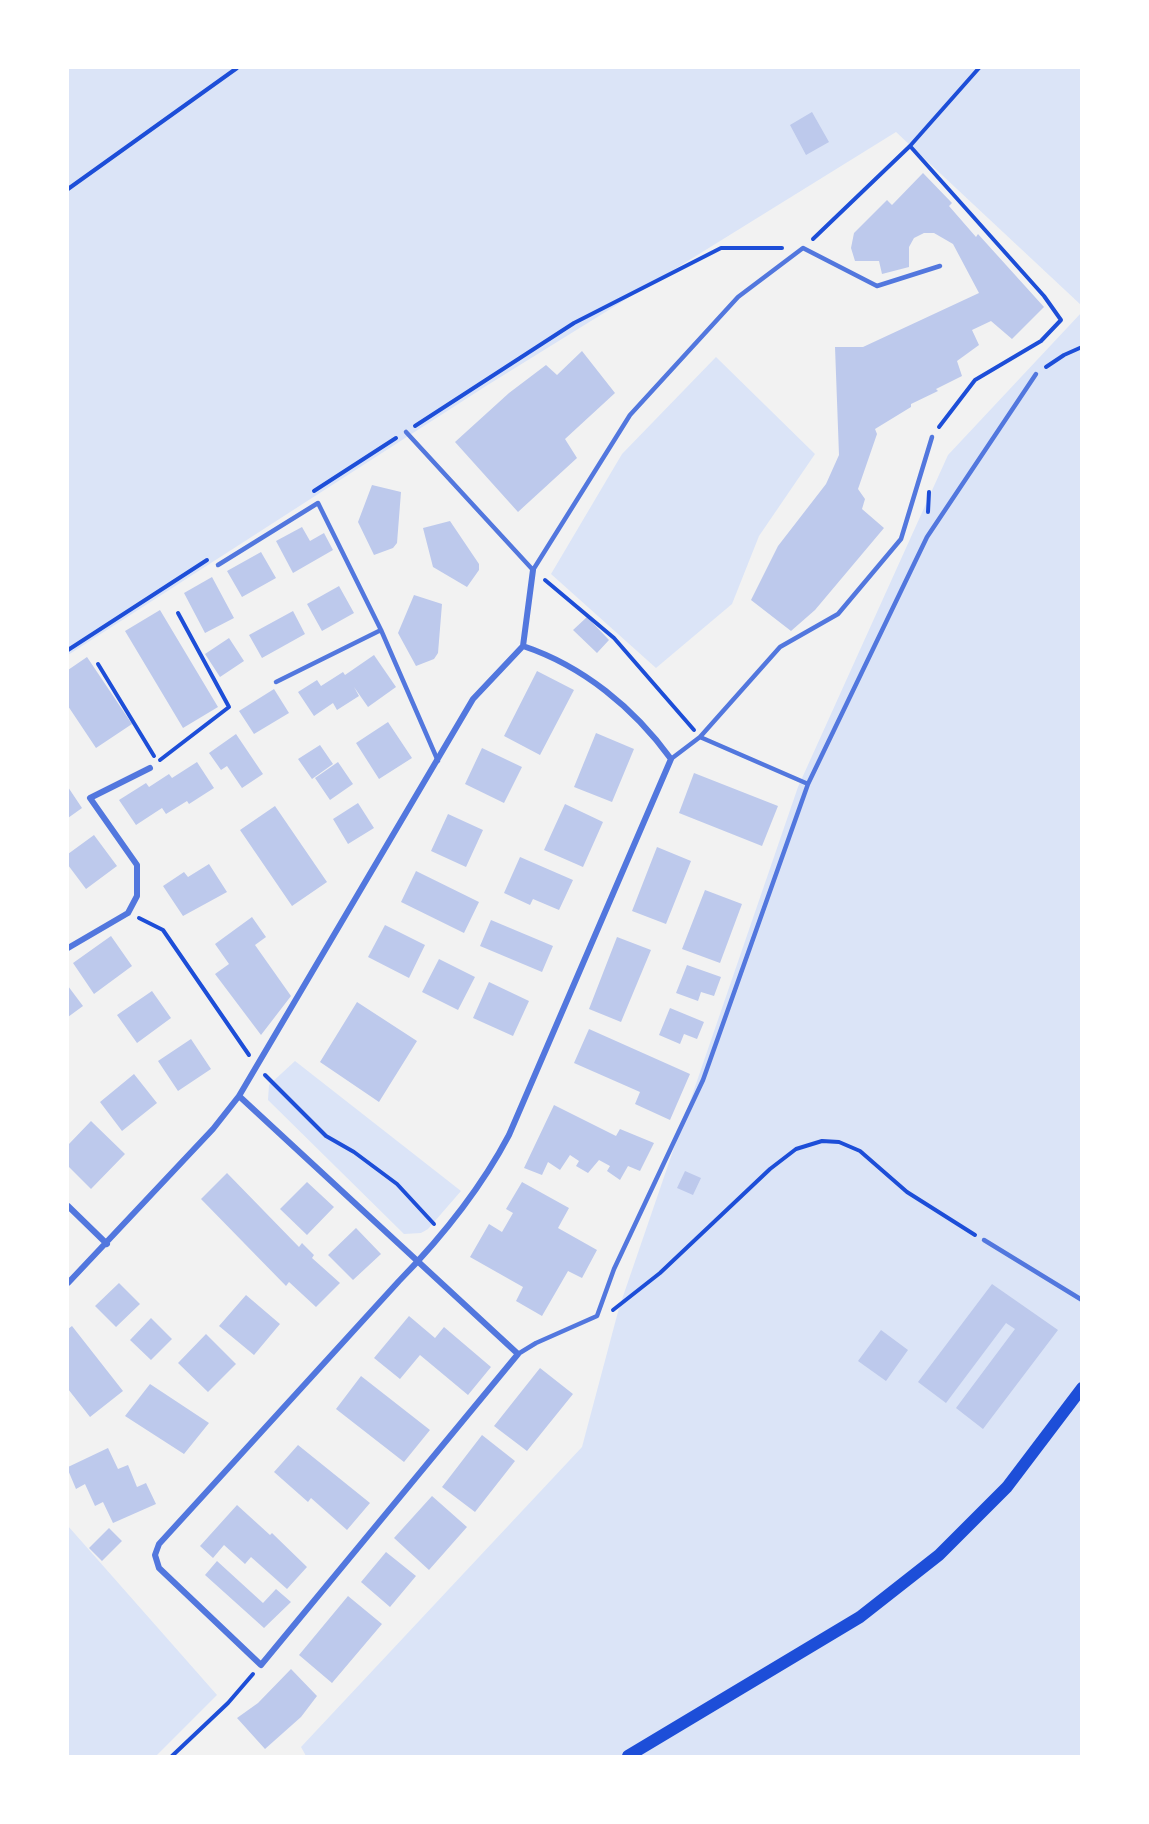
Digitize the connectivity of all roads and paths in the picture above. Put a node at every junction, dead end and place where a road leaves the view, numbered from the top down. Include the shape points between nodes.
1 (237, 68) edge
2 (979, 68) edge
3 (910, 146) junction
4 (68, 189) edge
5 (803, 248) junction
6 (940, 266) dead end
7 (1082, 347) edge
8 (1036, 374) joint
9 (406, 432) junction
10 (932, 437) joint
11 (306, 496) dead end
12 (217, 554) dead end
13 (218, 565) dead end
14 (533, 570) junction
15 (178, 613) dead end
16 (381, 630) junction
17 (523, 646) junction
18 (68, 650) edge
19 (98, 664) dead end
20 (276, 682) dead end
21 (700, 736) junction
22 (671, 759) junction
23 (438, 761) junction
24 (150, 768) dead end
25 (808, 784) junction
26 (128, 912) junction
27 (68, 948) edge
28 (258, 1066) junction
29 (239, 1096) junction
30 (68, 1206) edge
31 (444, 1234) junction
32 (984, 1240) joint
33 (107, 1244) junction
34 (417, 1263) junction
35 (68, 1283) edge
36 (1082, 1300) edge
37 (618, 1308) dead end
38 (518, 1354) junction
39 (1082, 1388) edge
40 (261, 1665) junction
41 (172, 1756) edge
42 (628, 1756) edge

1 - 4 path
2 - 3 path
3 - 5 path
3 - 10 path via 1061,320 1041,341 975,380
5 - 6 lane via 877,286
5 - 9 path via 721,248 574,323
5 - 14 lane via 738,297 630,415
7 - 8 path
8 - 25 lane via 927,537
9 - 11 path
9 - 14 lane
10 - 21 lane via 901,539 838,614 780,647
12 - 18 path
13 - 16 lane via 318,503
14 - 17 street
14 - 21 path via 614,638
15 - 19 path via 229,707 158,762
16 - 20 lane
16 - 23 lane
17 - 22 street via 584,673 652,733
17 - 23 street via 473,699
21 - 22 lane
21 - 25 lane
22 - 31 street via 509,1135 488,1174
23 - 28 street
24 - 26 street via 90,798 136,865 136,896
25 - 38 lane via 703,1080 614,1269 597,1316
26 - 27 street
26 - 28 path via 163,930
28 - 29 street
28 - 31 path via 326,1136 397,1184
29 - 33 street
29 - 34 street
30 - 33 street
31 - 34 street
32 - 36 lane
32 - 37 path via 907,1192 860,1151 839,1142 822,1141 796,1149 770,1168 660,1274
33 - 35 street
34 - 38 street
34 - 40 street via 159,1544 155,1556 159,1568
38 - 40 street
39 - 42 main road via 1007,1486 939,1555 860,1617
40 - 41 path

